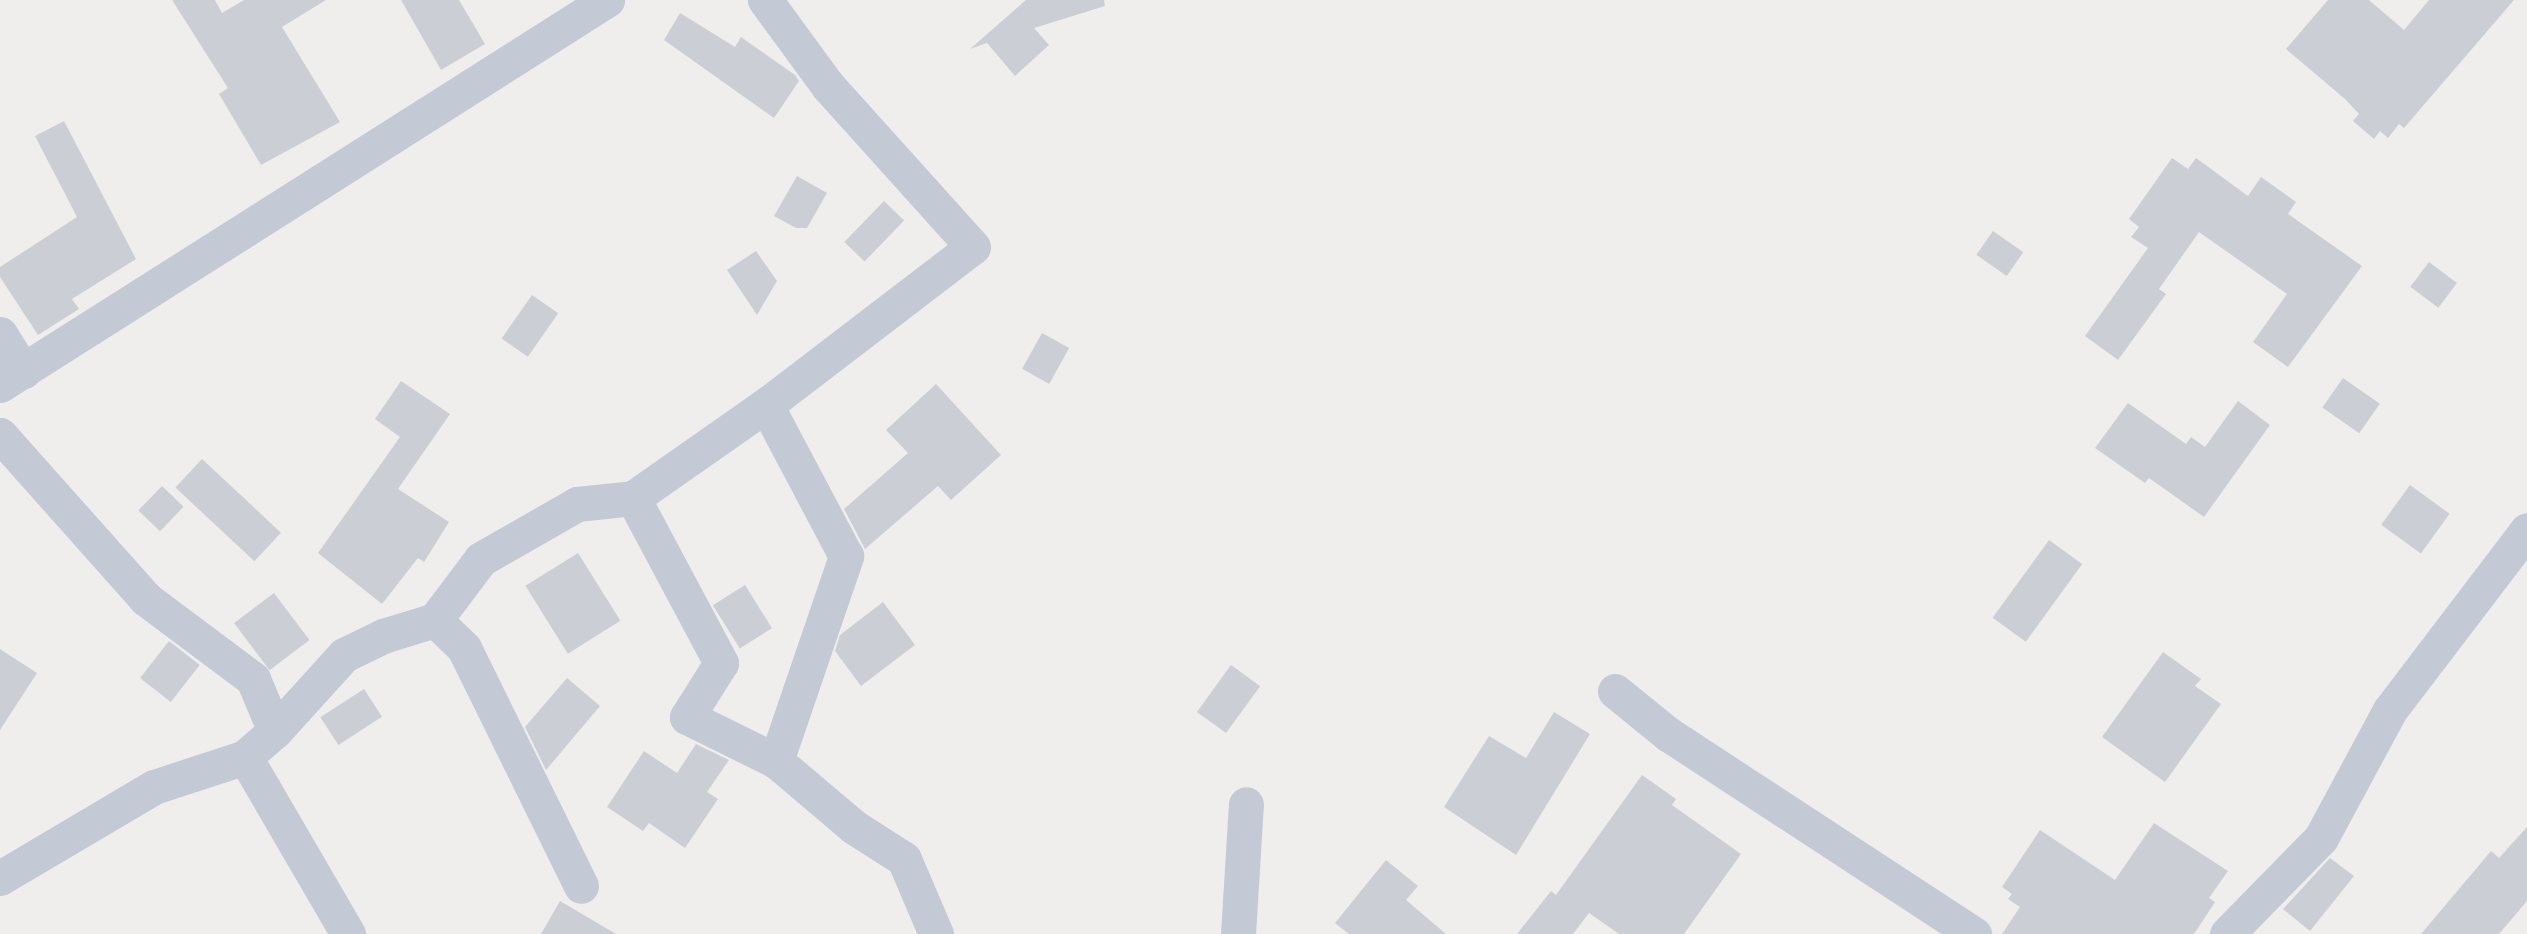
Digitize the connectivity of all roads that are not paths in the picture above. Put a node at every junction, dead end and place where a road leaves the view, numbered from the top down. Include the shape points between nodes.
1 (607, 0) edge
2 (765, 0) edge
3 (0, 334) edge
4 (12, 378) edge
5 (766, 405) junction
6 (0, 435) edge
7 (633, 498) junction
8 (2527, 530) edge
9 (435, 620) junction
10 (1615, 691) dead end
11 (275, 732) junction
12 (245, 757) junction
13 (776, 761) junction
14 (1246, 804) dead end
15 (0, 878) edge
16 (581, 886) dead end
17 (348, 934) edge
18 (936, 934) edge
19 (1238, 934) edge
20 (1974, 934) edge
21 (2227, 934) edge

1 - 4 street
2 - 5 street via 828,86 973,247
3 - 4 street
5 - 7 street
5 - 13 street via 846,556
6 - 11 street via 146,599 253,679
7 - 9 street via 577,503 481,559
7 - 13 street via 721,663 687,717
8 - 21 street via 2390,710 2321,838
9 - 11 street via 383,636 344,655
9 - 16 street via 464,648
10 - 20 street via 1668,734
11 - 12 street
12 - 15 street via 154,787
12 - 17 street
13 - 18 street via 854,827 904,859
14 - 19 street

